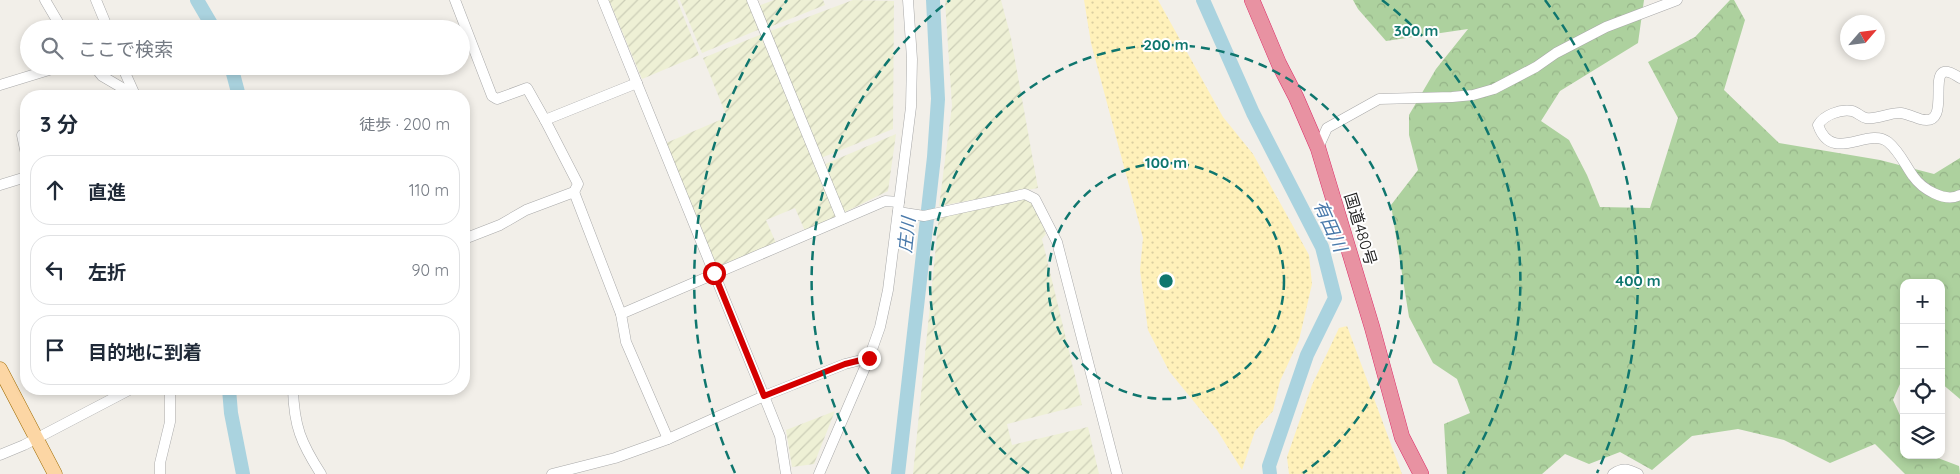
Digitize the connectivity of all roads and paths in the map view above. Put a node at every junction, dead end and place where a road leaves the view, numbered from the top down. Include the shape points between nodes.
1 (45, 0) edge
2 (96, 0) edge
3 (454, 0) edge
4 (603, 0) edge
5 (752, 0) edge
6 (908, 0) edge
7 (1252, 0) edge
8 (1677, 0) edge
9 (57, 20) edge
10 (104, 20) edge
11 (462, 20) edge
12 (470, 40) edge
13 (33, 75) edge
14 (101, 75) edge
15 (126, 75) edge
16 (1960, 78) edge
17 (637, 83) junction
18 (0, 85) edge
19 (126, 90) edge
20 (133, 90) edge
21 (544, 120) junction
22 (1318, 148) junction
23 (20, 179) edge
24 (0, 186) edge
25 (574, 192) junction
26 (1960, 195) edge
27 (899, 207) junction
28 (842, 219) junction
29 (470, 237) edge
30 (714, 273) junction
31 (621, 314) junction
32 (869, 358) junction
33 (0, 369) edge
34 (119, 395) edge
35 (170, 395) edge
36 (293, 395) edge
37 (764, 396) junction
38 (36, 438) junction
39 (668, 439) junction
40 (0, 455) edge
41 (55, 474) edge
42 (160, 474) edge
43 (321, 474) edge
44 (552, 474) edge
45 (786, 474) edge
46 (819, 474) edge
47 (1117, 474) edge
48 (1421, 474) edge
49 (1613, 474) edge
50 (1638, 474) edge

1 - 9 street
2 - 10 street
3 - 11 street
4 - 17 street
5 - 28 street
6 - 27 street via 911,107
7 - 22 highway, 国道480号
8 - 22 street via 1606,27 1494,89 1473,95 1379,100 1327,128
12 - 21 street via 492,96 497,99 527,88
13 - 18 street
14 - 19 street
15 - 20 street
16 - 26 street via 1951,71 1942,74 1937,82 1939,109 1934,118 1926,120 1900,113 1866,118 1852,111 1823,118 1818,125 1826,139 1840,144 1876,138 1887,141 1902,156 1913,176 1929,190 1949,197
17 - 21 street
17 - 30 street
21 - 25 street via 578,184
22 - 48 highway, 国道480号 via 1402,438
23 - 24 street
25 - 29 street
25 - 31 street
27 - 28 street via 885,201
27 - 32 street via 888,290
27 - 47 street via 924,216 1025,194 1035,199 1057,242
28 - 30 street
30 - 31 street
30 - 37 street
31 - 39 street via 626,342
32 - 37 street via 845,364
32 - 46 street
33 - 38 main road
34 - 38 street
35 - 42 street via 170,422
36 - 43 street via 298,432
37 - 39 street
37 - 45 street via 780,436
38 - 40 street
38 - 41 main road
39 - 44 street via 615,458
49 - 50 street via 1627,468

